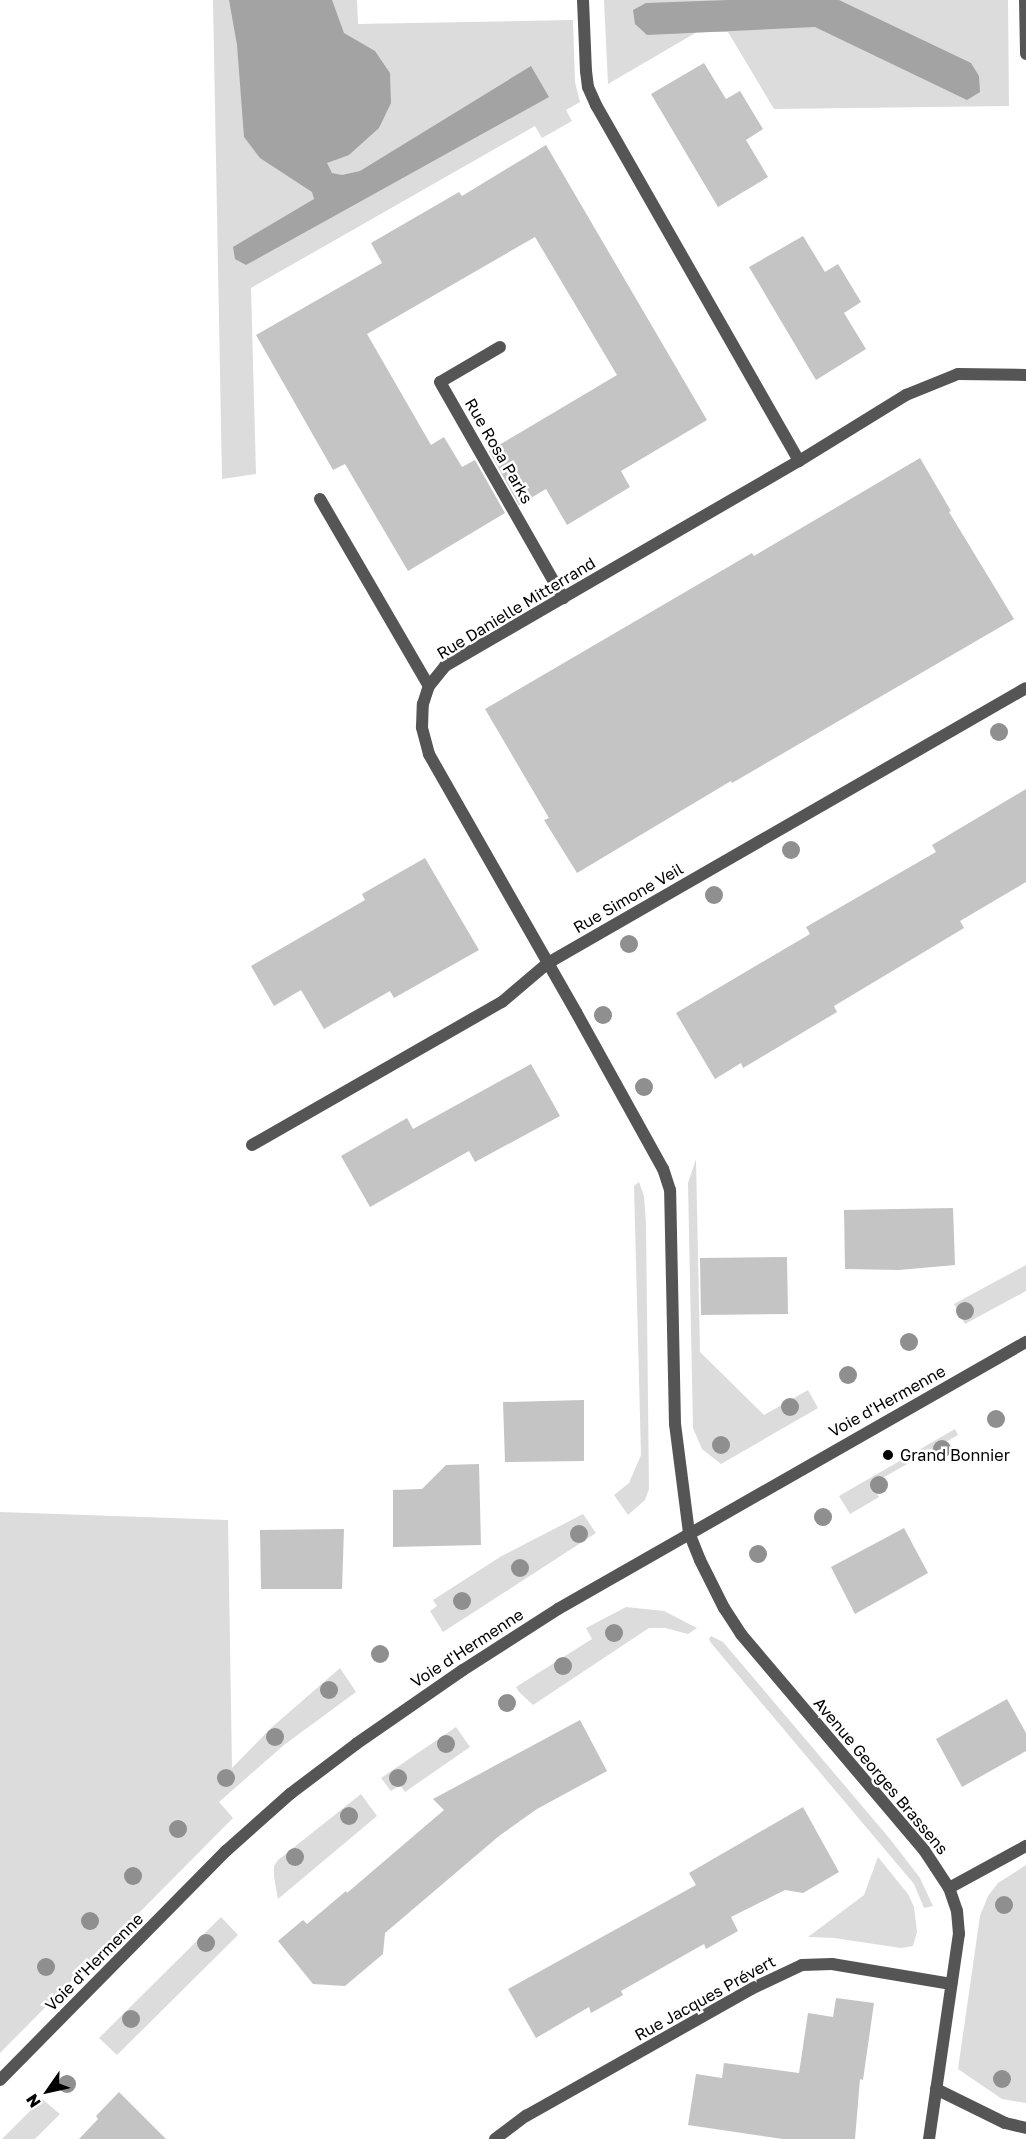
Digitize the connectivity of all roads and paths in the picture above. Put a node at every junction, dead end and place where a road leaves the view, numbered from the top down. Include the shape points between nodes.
1 (584, 0) edge
2 (1025, 0) edge
3 (1026, 54) edge
4 (500, 347) dead end
5 (1026, 375) edge
6 (799, 461) junction
7 (320, 499) dead end
8 (563, 598) junction
9 (429, 686) junction
10 (1026, 688) edge
11 (548, 963) junction
12 (252, 1145) dead end
13 (1026, 1342) edge
14 (689, 1533) junction
15 (1026, 1846) edge
16 (949, 1888) junction
17 (951, 1984) junction
18 (0, 2080) edge
19 (936, 2090) junction
20 (1026, 2128) edge
21 (495, 2139) edge
22 (929, 2139) edge

1 - 6 street via 586,71 596,105
2 - 3 street
4 - 8 street, Rue Rosa Parks via 440,382
5 - 6 street, Rue Danielle Mitterrand via 968,373 934,383 869,416
6 - 8 street, Rue Danielle Mitterrand
7 - 9 street
8 - 9 street, Rue Danielle Mitterrand via 445,666
9 - 11 street, Rue Danielle Mitterrand via 422,727 429,753
10 - 11 street, Rue Simone Veil
11 - 12 street, Rue Simone Veil via 502,1002
11 - 14 street, Avenue Georges Brassens via 663,1169 670,1190 675,1424
13 - 14 street, Voie d'Hermenne
14 - 16 street, Avenue Georges Brassens via 711,1584 741,1634 924,1850
14 - 18 street, Voie d'Hermenne via 523,1630 312,1776 226,1851
15 - 16 street
16 - 17 street, Avenue Georges Brassens via 959,1934
17 - 19 street, Avenue Georges Brassens
17 - 21 street, Rue Jacques Prévert via 832,1964 802,1965 751,1989 526,2116
19 - 20 street via 1005,2123
19 - 22 street, Avenue Georges Brassens

